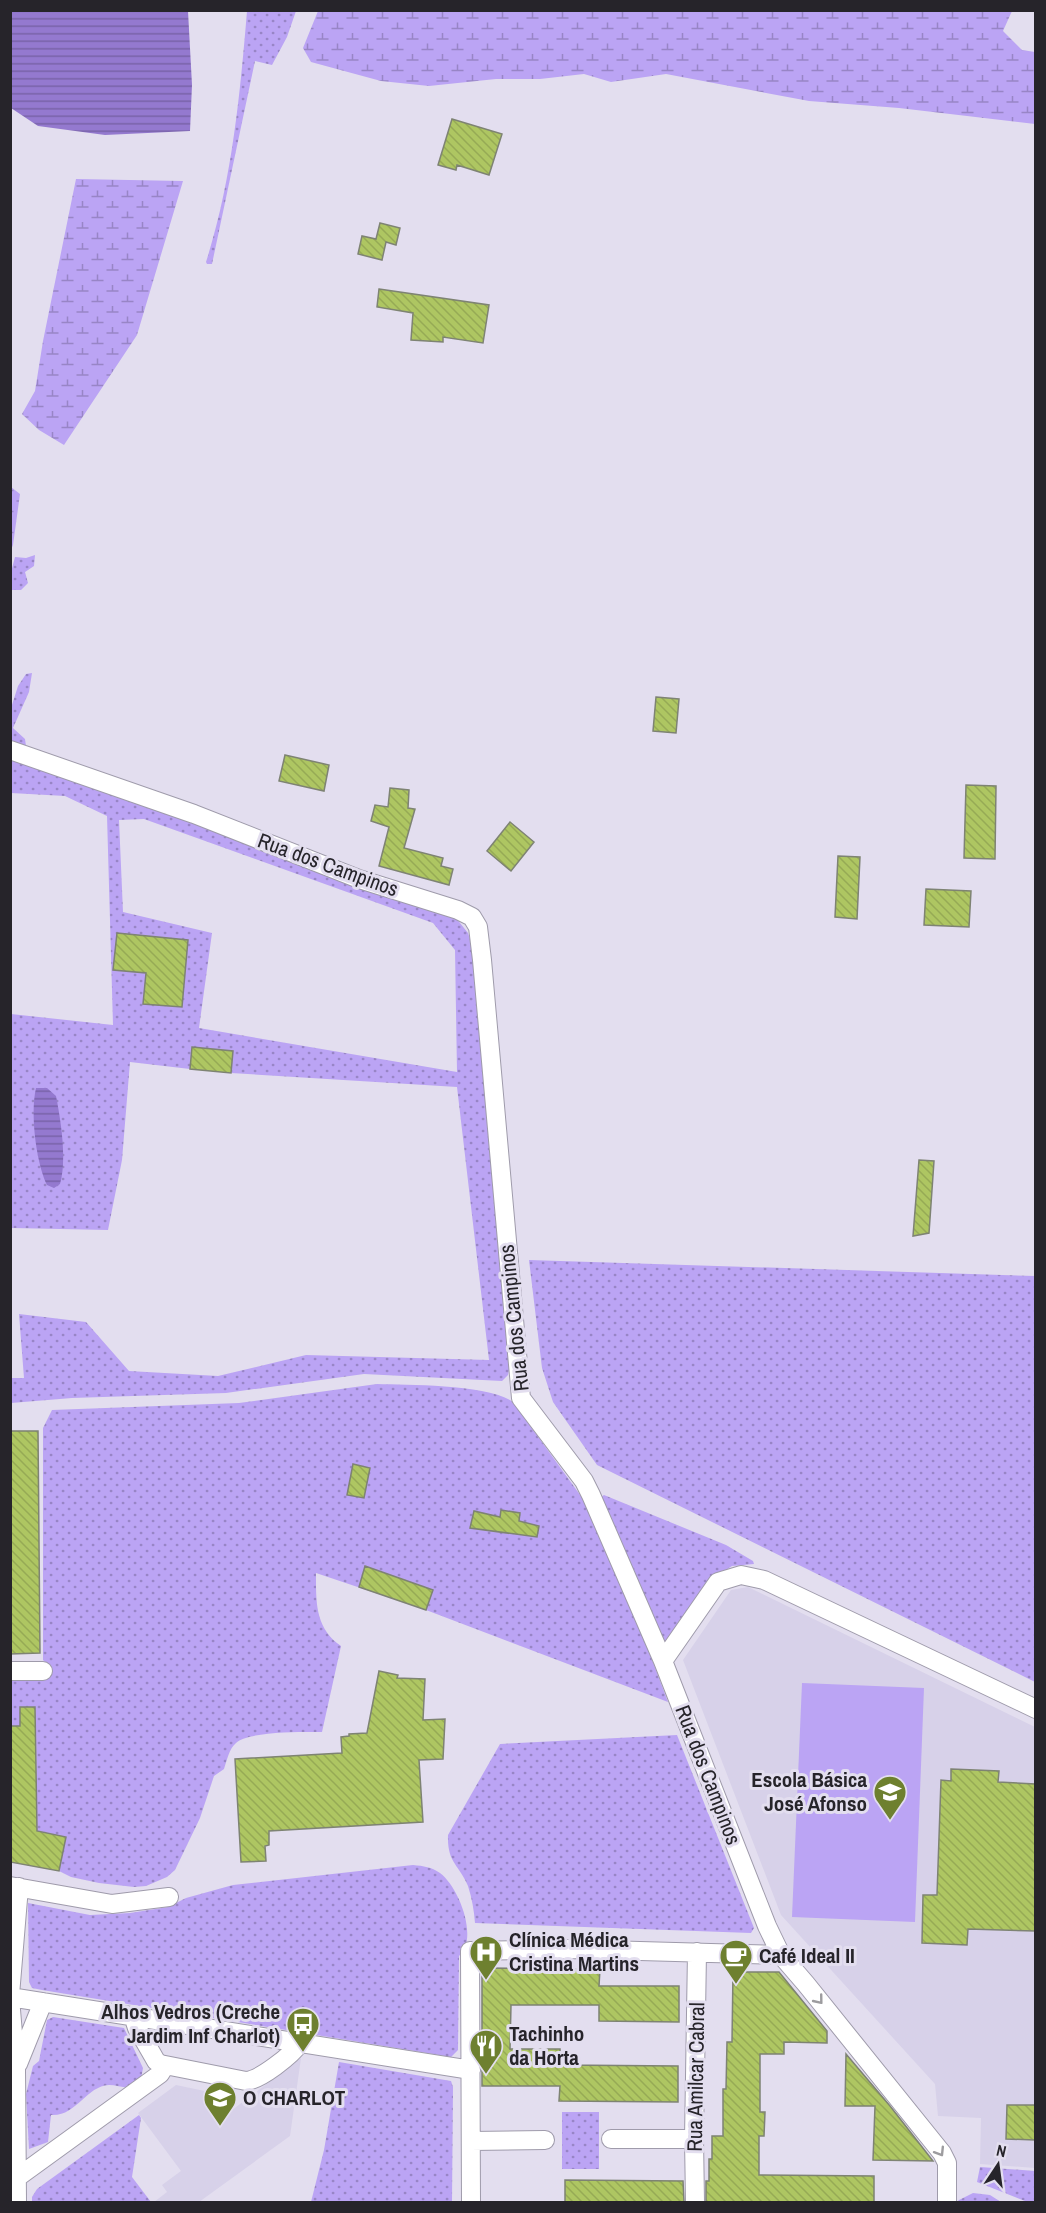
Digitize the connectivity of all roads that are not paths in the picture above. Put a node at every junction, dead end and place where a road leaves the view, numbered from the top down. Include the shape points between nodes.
1 (10, 750) edge
2 (663, 1661) junction
3 (10, 1671) edge
4 (43, 1671) dead end
5 (1035, 1709) edge
6 (15, 1887) edge
7 (169, 1897) dead end
8 (697, 1952) junction
9 (781, 1955) junction
10 (10, 1996) edge
11 (43, 2002) junction
12 (133, 2016) junction
13 (300, 2043) junction
14 (165, 2066) junction
15 (16, 2069) junction
16 (471, 2070) junction
17 (14, 2105) edge
18 (611, 2139) dead end
19 (694, 2139) junction
20 (471, 2140) junction
21 (545, 2140) dead end
22 (18, 2177) junction
23 (17, 2202) edge
24 (471, 2202) edge
25 (695, 2202) edge
26 (946, 2202) edge

1 - 2 street, Rua dos Campinos via 472,917 478,927 521,1398 584,1481
2 - 5 street via 718,1582 741,1575 764,1580
2 - 9 street, Rua dos Campinos
3 - 4 street
6 - 7 street via 112,1904
6 - 10 street
8 - 9 street
8 - 16 street via 470,1952
8 - 19 street, Rua Amilcar Cabral
9 -> 26 street, Rua dos Campinos via 942,2153 946,2163
10 - 11 street
10 - 15 street
11 - 12 street
11 - 15 street
12 - 13 street
12 - 14 street via 156,2061
13 - 14 street via 251,2080
13 - 16 street
14 - 22 street
15 - 17 street
16 - 20 street
17 - 22 street
18 - 19 street
19 - 25 street, Rua Amilcar Cabral
20 - 21 street
20 - 24 street
22 - 23 street

